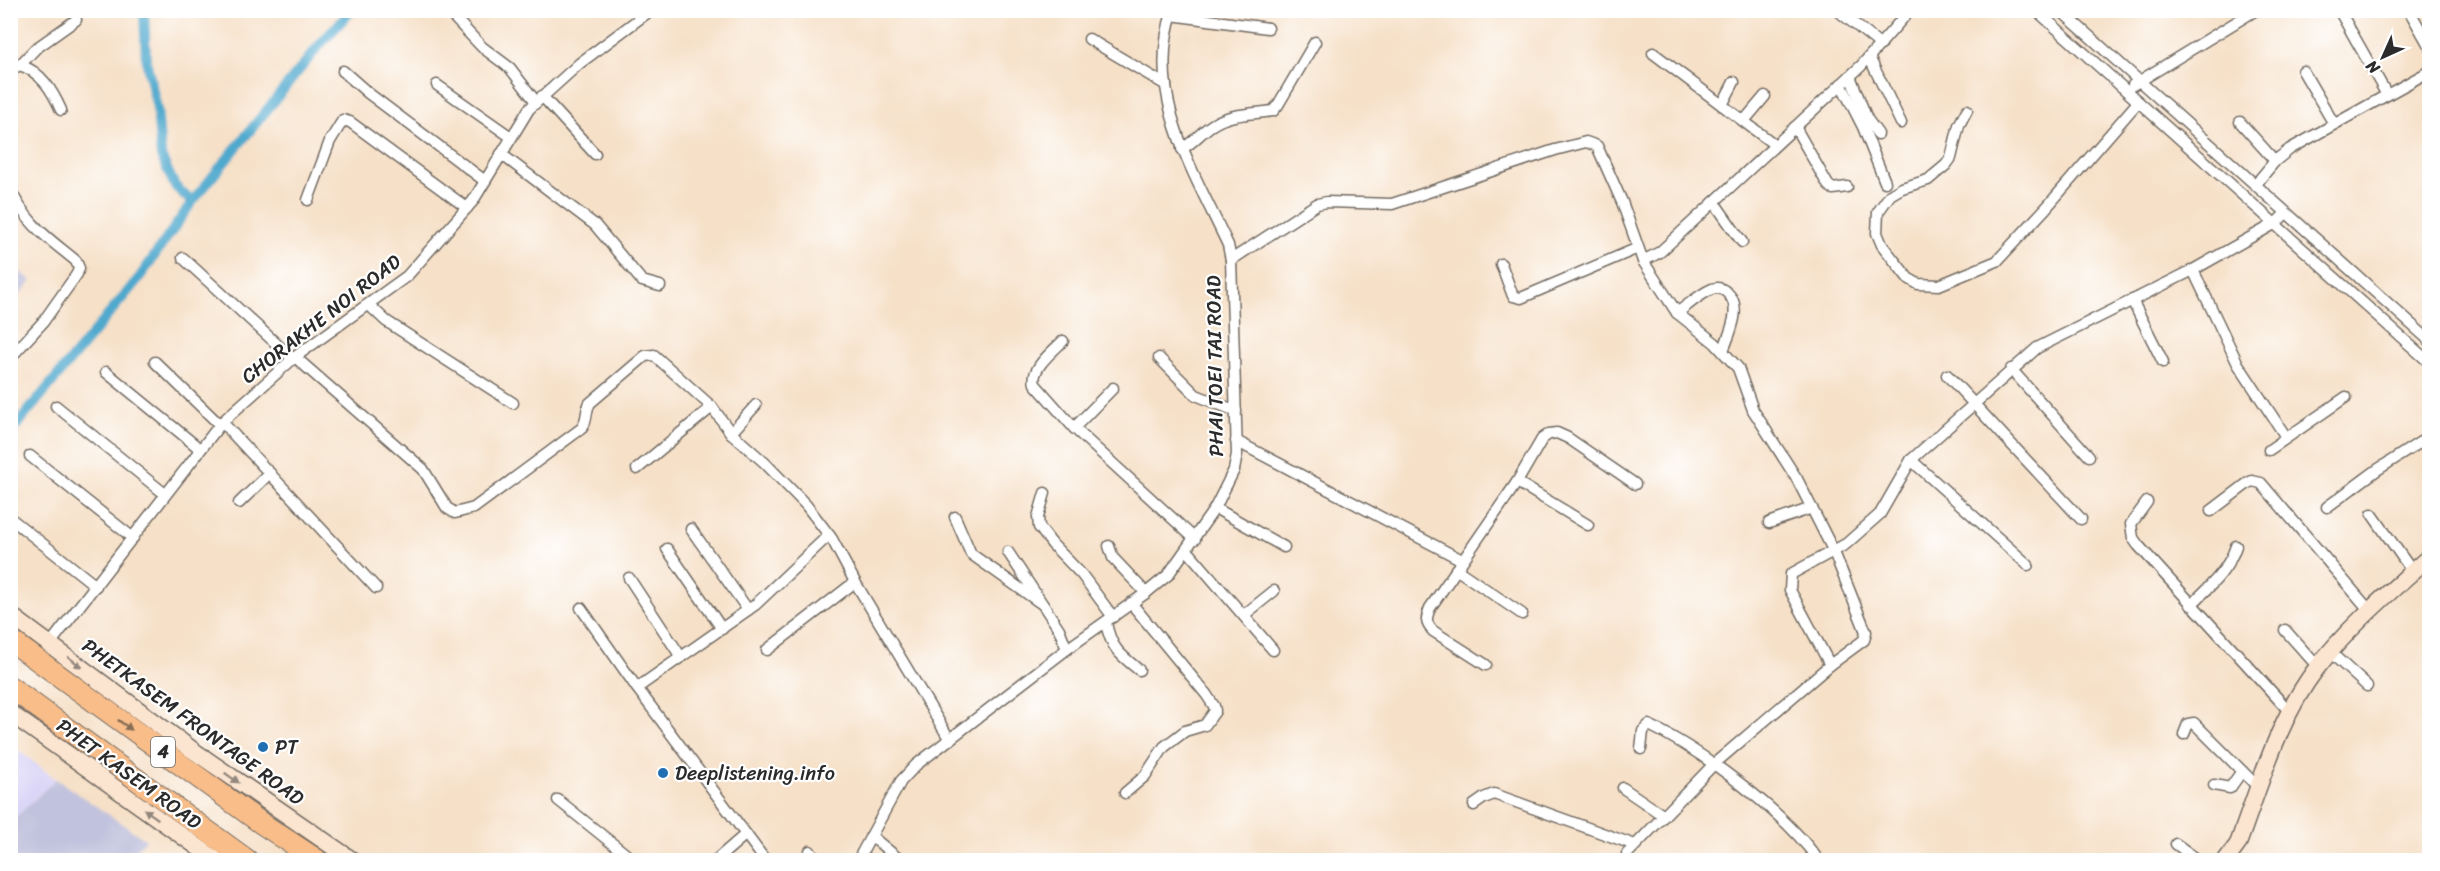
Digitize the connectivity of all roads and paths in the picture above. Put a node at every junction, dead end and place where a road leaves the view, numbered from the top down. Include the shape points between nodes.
1 (447, 10) edge
2 (651, 10) edge
3 (1837, 10) edge
4 (1910, 10) edge
5 (2036, 10) edge
6 (2060, 10) edge
7 (2256, 10) edge
8 (2339, 10) edge
9 (2409, 10) edge
10 (1172, 13) edge
11 (76, 20) dead end
12 (1268, 28) dead end
13 (1089, 39) dead end
14 (1314, 42) dead end
15 (1881, 45) junction
16 (2430, 47) edge
17 (1653, 52) dead end
18 (1869, 57) junction
19 (15, 68) edge
20 (343, 71) dead end
21 (2303, 71) dead end
22 (2430, 71) edge
23 (1850, 76) junction
24 (2139, 81) junction
25 (1734, 82) dead end
26 (1841, 84) junction
27 (437, 85) dead end
28 (1166, 85) junction
29 (2126, 91) junction
30 (2387, 95) junction
31 (1765, 96) dead end
32 (539, 99) junction
33 (2138, 102) junction
34 (1722, 105) junction
35 (60, 110) dead end
36 (1967, 110) dead end
37 (1744, 121) junction
38 (2240, 122) dead end
39 (1901, 123) dead end
40 (2334, 124) junction
41 (1795, 127) junction
42 (1878, 134) dead end
43 (511, 136) junction
44 (1776, 145) junction
45 (1182, 149) junction
46 (501, 154) junction
47 (595, 154) dead end
48 (2275, 161) junction
49 (485, 181) junction
50 (1885, 182) dead end
51 (2255, 185) junction
52 (1848, 187) dead end
53 (10, 189) edge
54 (308, 200) dead end
55 (1714, 202) junction
56 (467, 208) junction
57 (2286, 213) junction
58 (2276, 223) junction
59 (1742, 242) dead end
60 (1638, 248) junction
61 (183, 258) dead end
62 (1231, 260) junction
63 (1643, 261) junction
64 (1501, 264) dead end
65 (2193, 270) junction
66 (660, 286) dead end
67 (2132, 300) junction
68 (369, 305) junction
69 (1677, 313) junction
70 (1063, 341) dead end
71 (2430, 341) edge
72 (1723, 351) junction
73 (1158, 357) dead end
74 (10, 358) edge
75 (294, 358) junction
76 (2163, 362) dead end
77 (155, 363) dead end
78 (2430, 363) edge
79 (2011, 369) junction
80 (106, 372) dead end
81 (1947, 375) dead end
82 (1113, 388) dead end
83 (2346, 397) dead end
84 (513, 403) dead end
85 (756, 405) dead end
86 (1973, 405) junction
87 (56, 406) dead end
88 (712, 407) junction
89 (1236, 411) junction
90 (221, 424) junction
91 (1074, 428) junction
92 (731, 433) junction
93 (2430, 436) edge
94 (2286, 437) junction
95 (1236, 441) junction
96 (200, 449) junction
97 (2269, 450) dead end
98 (30, 456) dead end
99 (2089, 456) dead end
100 (1911, 460) junction
101 (637, 469) dead end
102 (270, 473) junction
103 (1517, 482) junction
104 (1635, 483) dead end
105 (1045, 493) dead end
106 (165, 494) junction
107 (2147, 502) dead end
108 (239, 503) dead end
109 (2327, 507) dead end
110 (1215, 508) junction
111 (1812, 508) junction
112 (2211, 511) dead end
113 (2372, 513) dead end
114 (955, 517) dead end
115 (10, 518) edge
116 (2081, 519) dead end
117 (1769, 523) dead end
118 (1588, 525) dead end
119 (691, 530) dead end
120 (829, 535) junction
121 (133, 538) junction
122 (1195, 539) junction
123 (1109, 546) dead end
124 (2236, 546) dead end
125 (1284, 547) dead end
126 (667, 549) dead end
127 (1187, 550) junction
128 (1008, 552) dead end
129 (1834, 552) junction
130 (2430, 555) edge
131 (1459, 565) junction
132 (2028, 565) dead end
133 (2412, 571) junction
134 (629, 578) dead end
135 (855, 582) junction
136 (96, 585) junction
137 (376, 588) dead end
138 (1274, 591) dead end
139 (1146, 593) junction
140 (1131, 603) junction
141 (1042, 604) junction
142 (2191, 605) junction
143 (581, 608) dead end
144 (748, 610) junction
145 (2370, 611) junction
146 (1522, 614) dead end
147 (10, 615) edge
148 (1244, 615) junction
149 (1109, 620) junction
150 (722, 629) junction
151 (2285, 630) dead end
152 (10, 640) edge
153 (50, 644) junction
154 (1066, 649) junction
155 (767, 650) dead end
156 (1273, 650) dead end
157 (2330, 652) junction
158 (681, 657) junction
159 (1486, 665) dead end
160 (1830, 665) junction
161 (2318, 667) junction
162 (1139, 670) dead end
163 (2367, 686) dead end
164 (10, 687) edge
165 (638, 688) junction
166 (2290, 712) junction
167 (10, 713) edge
168 (2184, 734) dead end
169 (950, 740) junction
170 (1641, 748) dead end
171 (1714, 764) junction
172 (2242, 771) junction
173 (2214, 785) dead end
174 (1623, 788) dead end
175 (2259, 788) junction
176 (1125, 793) dead end
177 (558, 800) dead end
178 (1474, 805) dead end
179 (1664, 816) junction
180 (746, 834) junction
181 (871, 836) junction
182 (2176, 844) dead end
183 (1635, 845) junction
184 (1627, 854) dead end
185 (1818, 860) edge
186 (216, 861) edge
187 (247, 861) edge
188 (317, 861) edge
189 (352, 861) edge
190 (633, 861) edge
191 (716, 861) edge
192 (765, 861) edge
193 (858, 861) edge
194 (900, 861) edge
195 (2198, 861) edge
196 (2226, 861) edge

1 - 32 street
2 - 32 street, CHORAKHE NOI ROAD
3 - 15 street
4 - 15 street
5 - 29 street
6 - 24 street
7 - 24 street
8 - 30 street
9 - 16 street
10 - 12 street
10 - 28 street, PHAI TOEI TAI ROAD
11 - 19 street
13 - 28 street
14 - 45 street via 1273,111 1250,111 1222,120
15 - 18 street
17 - 34 street
18 - 23 street
18 - 39 street
19 - 35 street via 31,70 42,79
20 - 49 street
21 - 40 street
22 - 30 street
23 - 26 street
23 - 42 street via 1867,119
24 - 29 street
24 - 51 street
25 - 34 street
26 - 41 street
26 - 50 street
27 - 43 street
28 - 45 street, PHAI TOEI TAI ROAD
29 - 33 street
30 - 40 street
31 - 37 street
32 - 43 street, CHORAKHE NOI ROAD
32 - 47 street
33 - 36 street via 1996,261 1939,285 1918,284 1908,278 1882,245 1877,233 1878,212 1890,195 1928,180 1946,165
33 - 58 street
34 - 37 street
37 - 44 street
38 - 48 street
40 - 48 street
41 - 44 street
41 - 52 street via 1828,185 1833,189
43 - 46 street, CHORAKHE NOI ROAD
44 - 55 street
45 - 62 street, PHAI TOEI TAI ROAD via 1228,245
46 - 49 street, CHORAKHE NOI ROAD
46 - 66 street via 595,225 642,281
48 - 51 street
49 - 56 street, CHORAKHE NOI ROAD
51 - 57 street
53 - 74 street via 26,218 76,261 79,268 43,322
54 - 56 street via 330,141 343,120
55 - 59 street
55 - 63 street via 1660,252
56 - 68 street, CHORAKHE NOI ROAD via 407,276
57 - 58 street
57 - 71 street
58 - 65 street
58 - 78 street
60 - 62 street via 1608,166 1597,146 1586,142 1392,204 1317,204
60 - 63 street
60 - 64 street via 1521,298 1513,296
61 - 75 street
62 - 89 street, PHAI TOEI TAI ROAD
63 - 69 street
65 - 67 street
65 - 94 street via 2238,364
67 - 76 street
67 - 79 street via 2050,340
68 - 75 street, CHORAKHE NOI ROAD
68 - 84 street via 386,321
69 - 72 street
69 - 72 street via 1713,288 1730,294 1735,315
70 - 91 street via 1041,364 1033,379
72 - 111 street via 1738,368 1753,410
73 - 89 street via 1196,395
75 - 88 street via 423,469 447,508 455,513 474,508 582,428 590,403 650,354
75 - 90 street, CHORAKHE NOI ROAD
77 - 90 street
79 - 86 street
79 - 99 street
80 - 96 street
81 - 86 street
82 - 91 street
83 - 94 street
85 - 92 street
86 - 100 street
86 - 116 street
87 - 106 street
88 - 92 street
88 - 101 street
89 - 95 street, PHAI TOEI TAI ROAD
90 - 96 street, CHORAKHE NOI ROAD
90 - 102 street
91 - 122 street
92 - 120 street via 784,481
93 - 109 street
94 - 97 street
95 - 110 street, PHAI TOEI TAI ROAD via 1233,470
95 - 131 street
96 - 106 street, CHORAKHE NOI ROAD
98 - 121 street
100 - 129 street via 1880,514
100 - 132 street
102 - 108 street
102 - 137 street
103 - 104 street via 1542,440 1557,433
103 - 118 street
103 - 131 street
105 - 149 street via 1039,527 1082,574
106 - 121 street, CHORAKHE NOI ROAD
107 - 142 street via 2131,524 2133,538
110 - 122 street, PHAI TOEI TAI ROAD
110 - 125 street
111 - 117 street
111 - 129 street
112 - 145 street via 2248,483 2261,483
113 - 133 street
114 - 141 street via 971,554
115 - 136 street
119 - 144 street
120 - 135 street
120 - 144 street
121 - 136 street, CHORAKHE NOI ROAD
122 - 127 street, PHAI TOEI TAI ROAD
123 - 139 street via 1113,558
124 - 142 street via 2222,574
126 - 150 street
127 - 139 street, PHAI TOEI TAI ROAD via 1168,575
127 - 148 street
128 - 141 street
129 - 160 street via 1866,632 1864,640
129 - 160 street via 1797,569 1790,579 1790,590
130 - 133 main road
131 - 146 street
131 - 159 street via 1430,608 1427,626
133 - 145 main road
134 - 158 street
135 - 155 street
135 - 169 street
136 - 153 street, CHORAKHE NOI ROAD
138 - 148 street
139 - 140 street, PHAI TOEI TAI ROAD
140 - 149 street, PHAI TOEI TAI ROAD
140 - 176 street via 1206,694 1215,711 1205,725 1185,731 1164,747 1145,776
141 - 154 street via 1064,638
142 - 166 street
143 - 165 street
144 - 150 street
145 - 157 main road
147 - 153 main road, PHETKASEM FRONTAGE ROAD / 4
148 - 156 street
149 - 154 street, PHAI TOEI TAI ROAD
149 - 162 street via 1114,649
150 - 158 street
151 - 161 street
152 -> 188 highway, PHET KASEM ROAD / 4
153 -> 189 main road, PHETKASEM FRONTAGE ROAD / 4
154 - 169 street, PHAI TOEI TAI ROAD
157 - 161 main road
157 - 163 street
158 - 165 street
160 - 171 street
161 - 166 main road
164 - 187 highway, PHET KASEM ROAD / 4
165 - 180 street
166 - 175 main road
186 -> 167 main road
168 - 172 street via 2188,724 2194,723
169 - 181 street, PHAI TOEI TAI ROAD via 929,753 901,781
170 - 171 street via 1643,731 1649,725
171 - 179 street
171 - 185 street via 1787,824
172 - 173 street via 2230,788
172 - 175 street
174 - 179 street
175 - 196 main road via 2238,844
177 - 190 street
178 - 183 street via 1494,794
179 - 183 street
180 - 191 street
180 - 192 street
181 - 193 street, PHAI TOEI TAI ROAD
181 - 194 street
182 - 195 street
183 - 184 street

